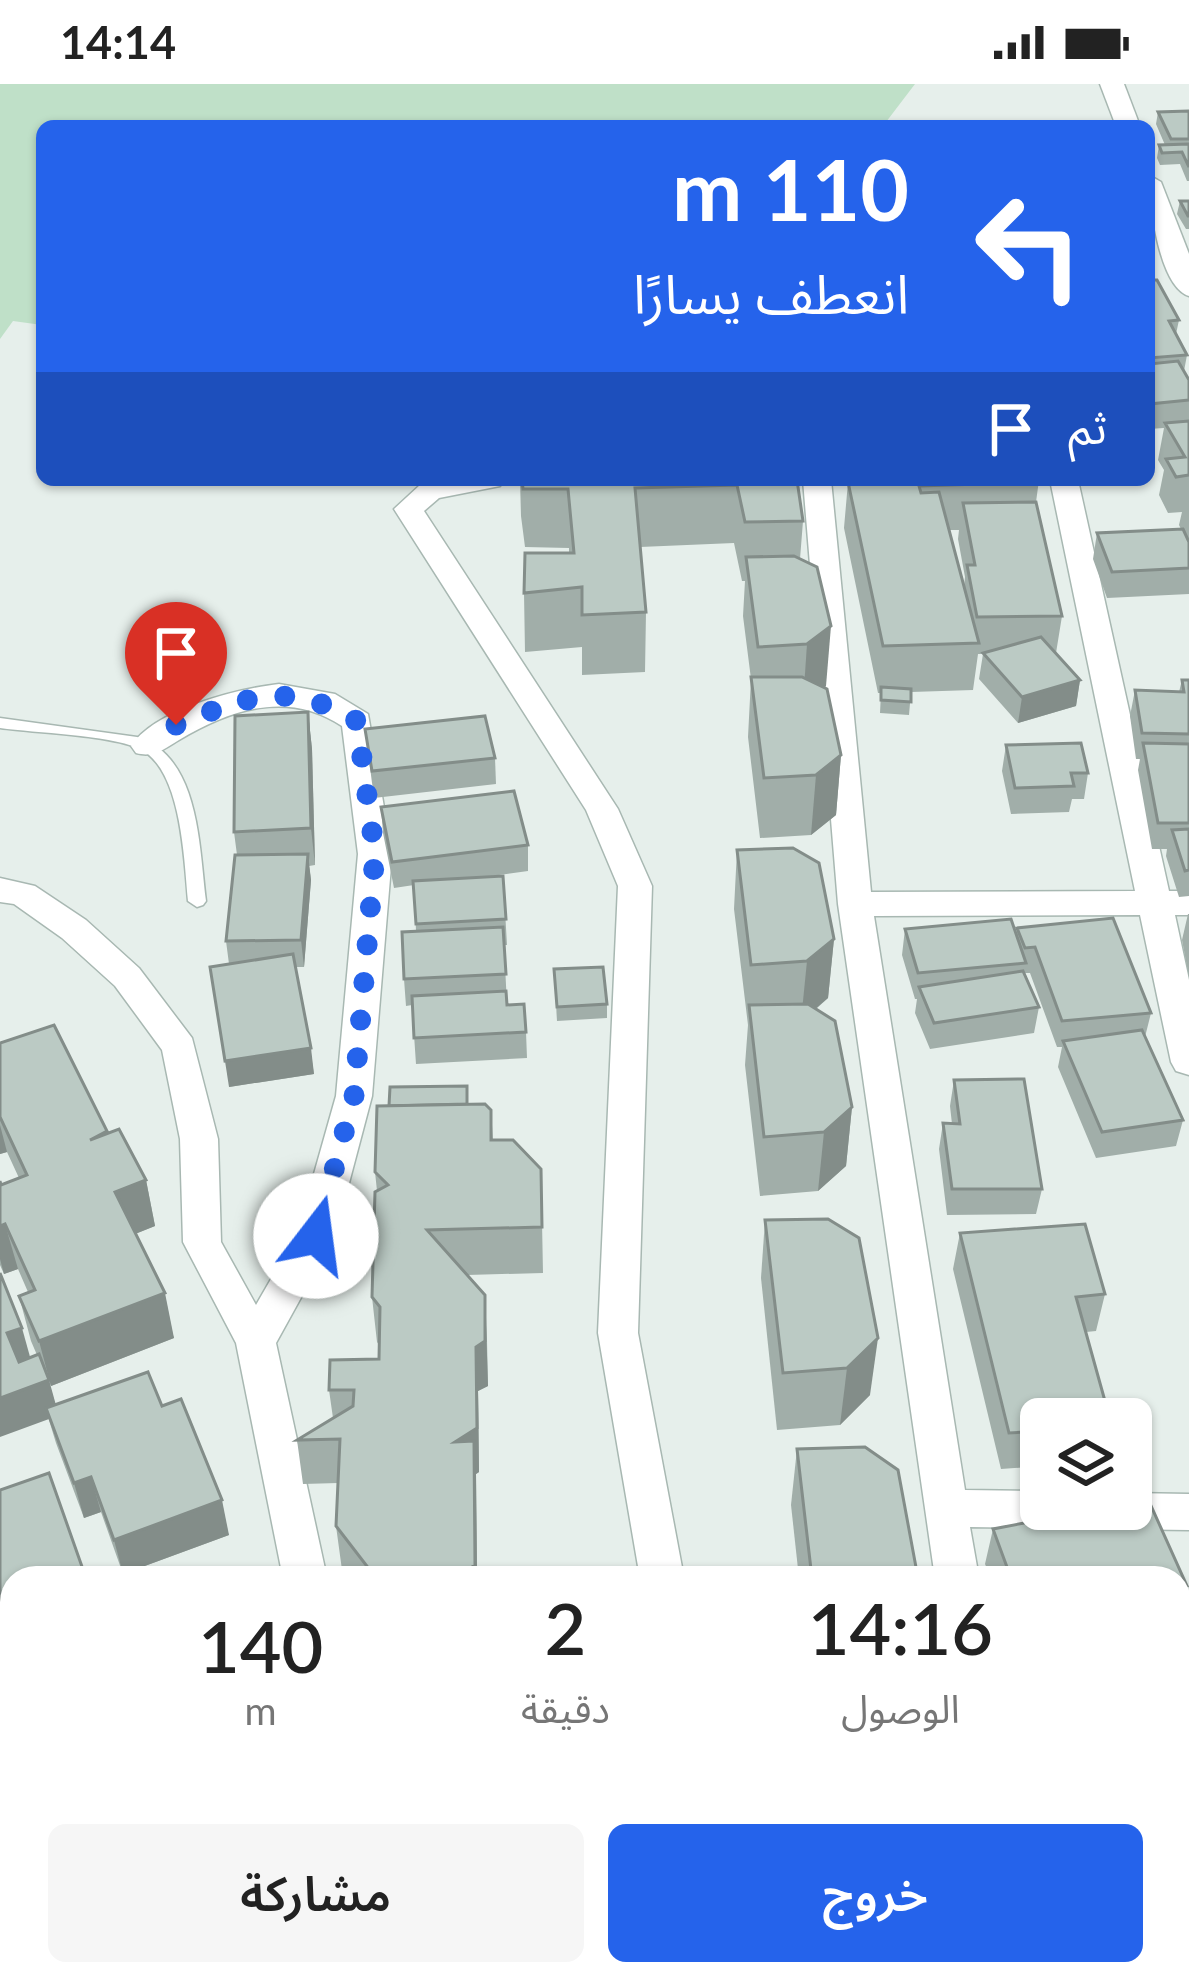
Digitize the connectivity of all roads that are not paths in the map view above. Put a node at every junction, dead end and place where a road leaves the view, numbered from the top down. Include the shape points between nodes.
1 (1112, 84) edge
2 (1126, 120) edge
3 (1155, 198) edge
4 (1189, 288) edge
5 (457, 486) edge
6 (818, 486) edge
7 (1065, 486) edge
8 (0, 723) edge
9 (147, 746) junction
10 (0, 890) edge
11 (197, 901) dead end
12 (1153, 903) junction
13 (855, 904) junction
14 (1189, 904) edge
15 (1189, 1062) edge
16 (256, 1342) junction
17 (947, 1508) junction
18 (1189, 1512) edge
19 (303, 1566) edge
20 (660, 1566) edge
21 (955, 1566) edge

1 - 2 street
3 - 4 street
5 - 20 street via 430,491 408,509 602,809 634,886 618,1333
6 - 13 street
7 - 12 street
8 - 9 lane
9 - 11 lane via 171,772 185,812
9 - 16 street via 176,725 252,696 321,700 357,721 362,748 375,854 354,1096 316,1236
10 - 16 street via 23,894 74,929 127,976 179,1047 199,1138 202,1242
12 - 13 street
12 - 14 street
12 - 15 street
13 - 17 street
16 - 19 street
17 - 18 street
17 - 21 street

